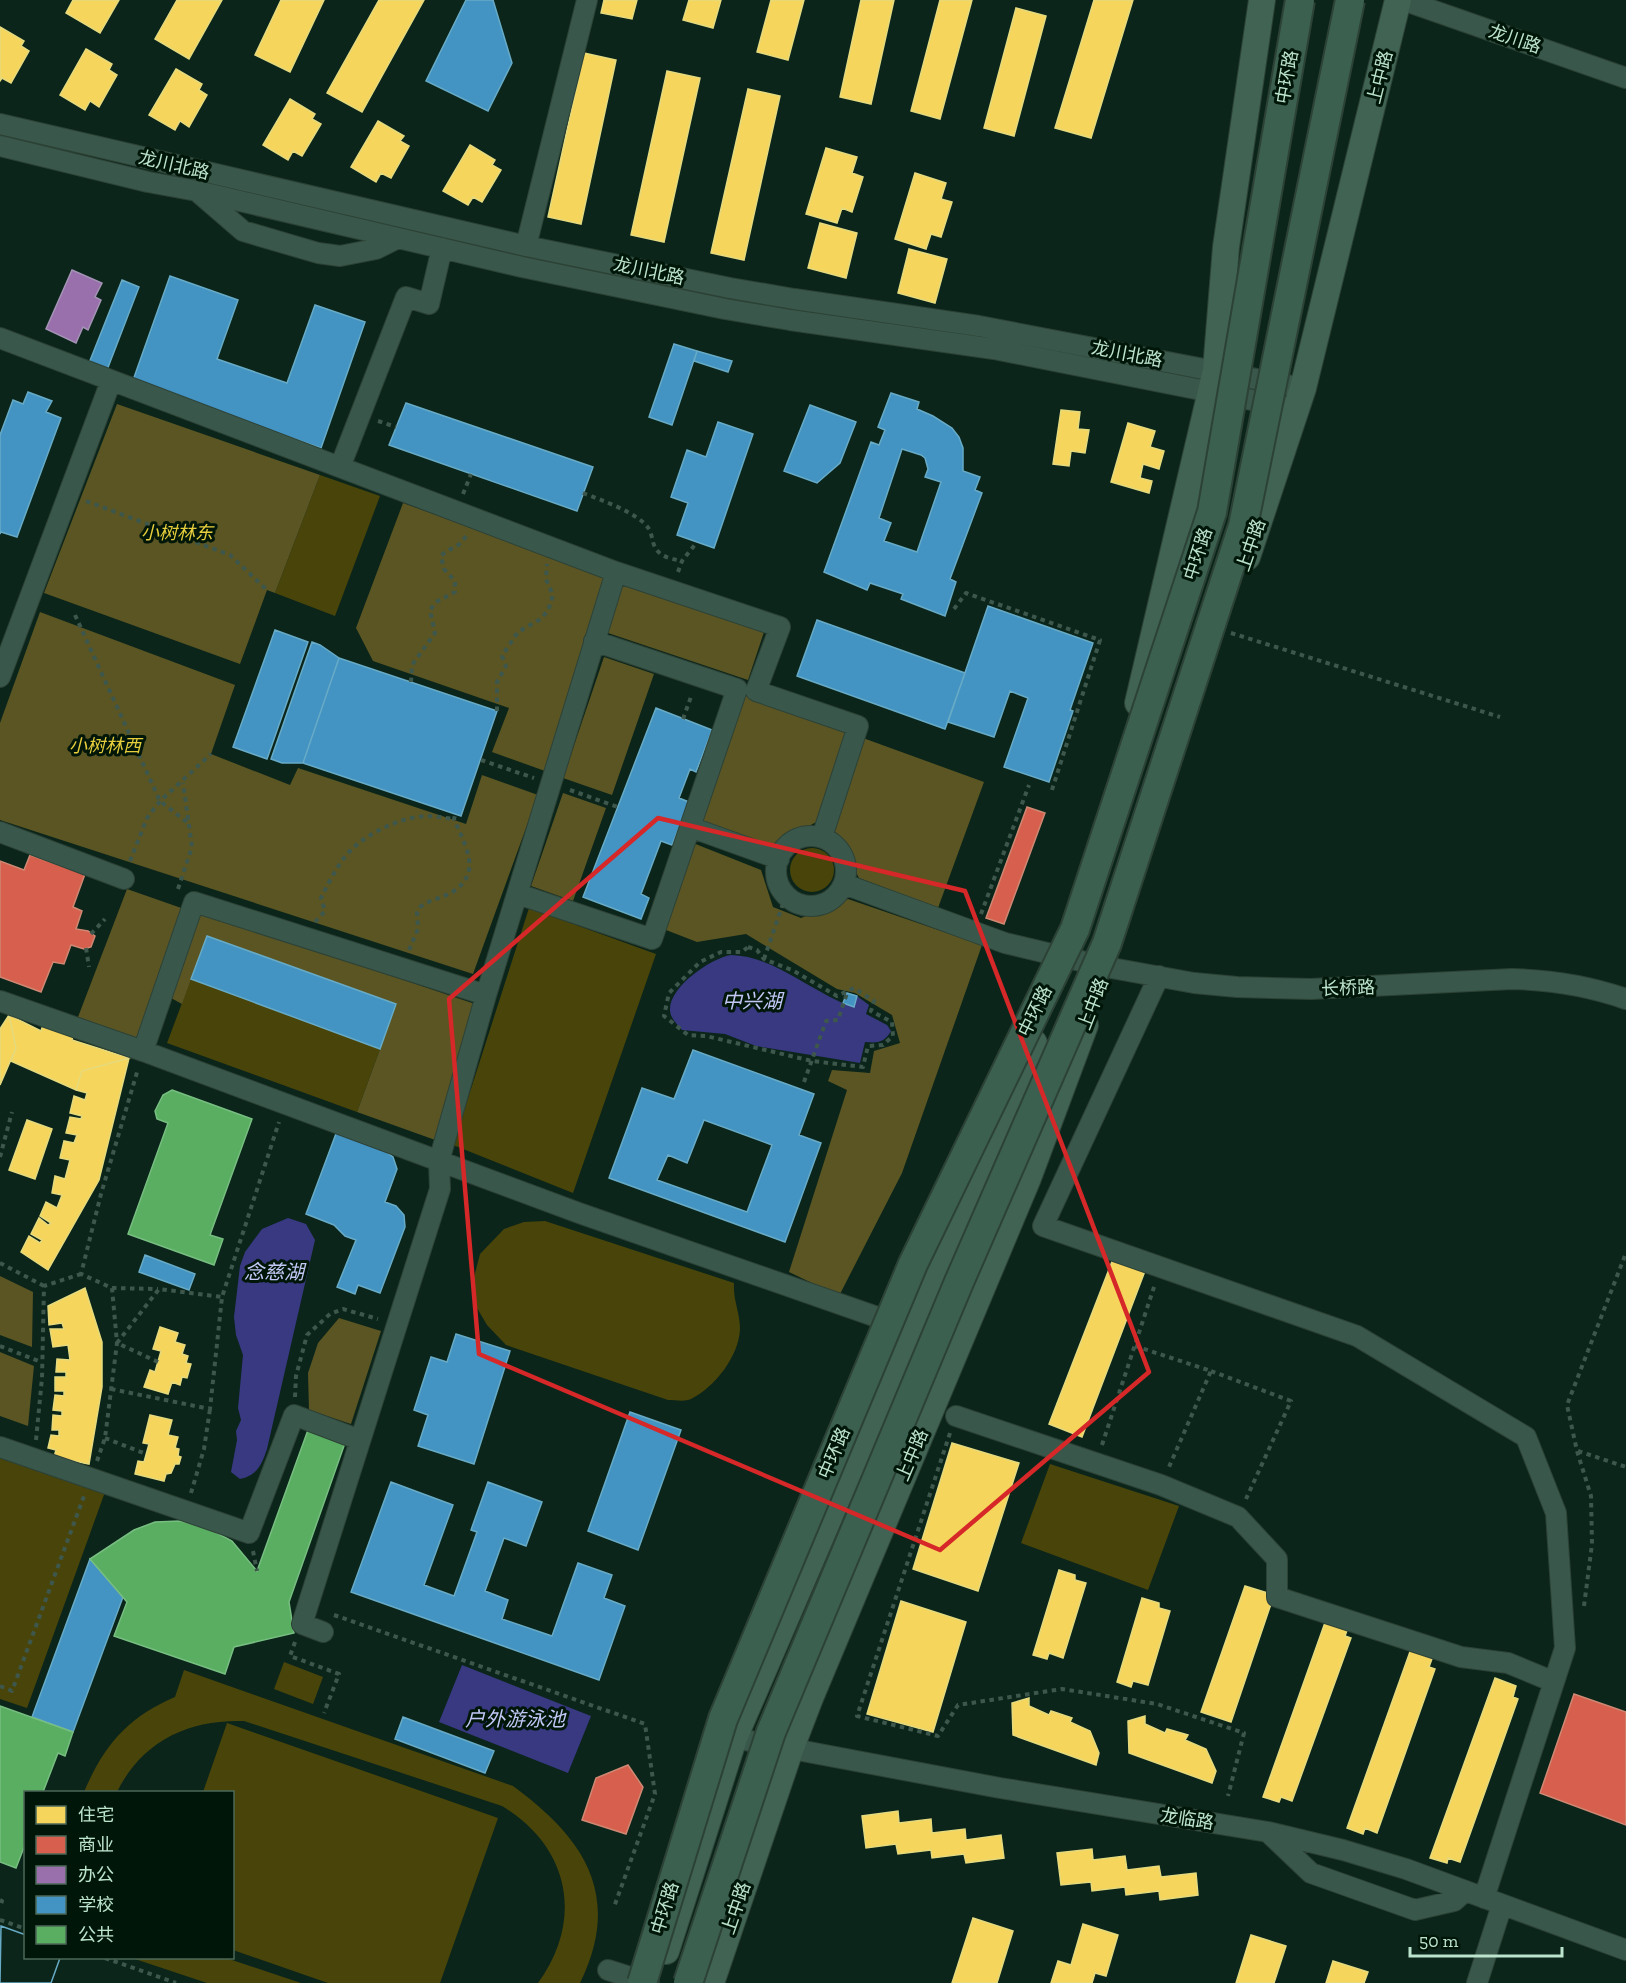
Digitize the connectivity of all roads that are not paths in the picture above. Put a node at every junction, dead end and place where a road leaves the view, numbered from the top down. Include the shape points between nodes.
1 (587, 0) edge
2 (1262, 0) edge
3 (1300, 0) edge
4 (1350, 0) edge
5 (1398, 0) edge
6 (1403, 0) edge
7 (1626, 78) edge
8 (0, 124) edge
9 (0, 146) edge
10 (197, 191) junction
11 (398, 238) junction
12 (526, 246) junction
13 (442, 248) junction
14 (0, 338) edge
15 (111, 381) junction
16 (1214, 381) junction
17 (1300, 398) junction
18 (340, 467) junction
19 (616, 572) junction
20 (594, 642) junction
21 (0, 677) edge
22 (690, 827) junction
23 (0, 832) edge
24 (822, 837) junction
25 (779, 859) junction
26 (124, 879) road end
27 (844, 884) junction
28 (518, 894) junction
29 (1071, 958) junction
30 (1107, 967) junction
31 (1159, 976) junction
32 (486, 994) junction
33 (1626, 999) edge
34 (0, 1001) edge
35 (144, 1051) junction
36 (439, 1161) junction
37 (910, 1328) junction
38 (956, 1416) road end
39 (360, 1440) junction
40 (0, 1447) edge
41 (323, 1632) dead end
42 (1554, 1682) junction
43 (734, 1738) junction
44 (790, 1750) junction
45 (1268, 1832) junction
46 (1465, 1891) junction
47 (1493, 1901) junction
48 (1626, 1950) edge
49 (608, 1970) dead end
50 (642, 1983) edge
51 (649, 1983) edge
52 (656, 1983) edge
53 (688, 1983) edge
54 (711, 1983) edge
55 (1477, 1983) edge

1 - 12 street
2 - 16 main road, 上中路 via 1226,247
3 - 50 highway, 中环路, bridge via 1212,512 1075,929 913,1264 723,1719
4 - 53 highway, 中环路, bridge via 1243,526 1107,944 959,1282 771,1732
5 - 17 main road, 上中路
6 - 7 street, 龙川路
8 - 12 street, 龙川北路
9 - 10 street, 龙川北路
10 - 11 street, 龙川北路
10 - 11 street via 243,231 318,253 340,256 376,249
11 - 13 street, 龙川北路
12 - 16 street, 龙川北路 via 794,300 979,326
13 - 16 street, 龙川北路 via 790,321
13 - 18 street via 429,304 406,297
14 - 15 street
15 - 18 street
15 - 21 street
16 - 17 street, 龙川北路
16 - 29 main road, 上中路 via 1092,907
17 - 30 main road, 上中路
18 - 19 street
19 - 20 street
19 - 24 street via 780,627 756,691 858,726
20 - 22 street via 737,689
20 - 28 street
22 - 25 street
22 - 28 street via 652,939
23 - 26 street
24 - 25 street via 799,838 789,844
24 - 27 street via 840,850 845,861
25 - 27 street via 780,886 796,902 818,905 829,901
27 - 29 street, 长桥路 via 1005,943
28 - 32 street
29 - 30 street, 长桥路
29 - 37 main road, 上中路
30 - 31 street, 长桥路
30 - 44 main road, 上中路 via 1028,1178
31 - 33 street, 长桥路 via 1194,983 1279,989 1543,980
31 - 42 street via 1043,1226 1357,1336 1526,1437 1556,1513 1565,1648
32 - 35 street via 194,902
32 - 36 street
34 - 35 street
35 - 36 street
36 - 37 street
36 - 39 street via 440,1189
37 - 43 main road, 上中路
38 - 42 street via 1161,1485 1238,1516 1277,1559 1277,1597 1461,1657 1508,1663
39 - 40 street via 294,1415 249,1533
39 - 41 street via 305,1615
42 - 47 street
43 - 44 street, 龙临路
43 - 52 main road, 上中路
44 - 45 street, 龙临路
44 - 54 main road, 上中路
45 - 46 street, 龙临路 via 1343,1850
45 - 46 street via 1311,1873 1415,1910 1454,1901
46 - 47 street, 龙临路
47 - 48 street, 龙临路
47 - 55 street
49 - 51 street

